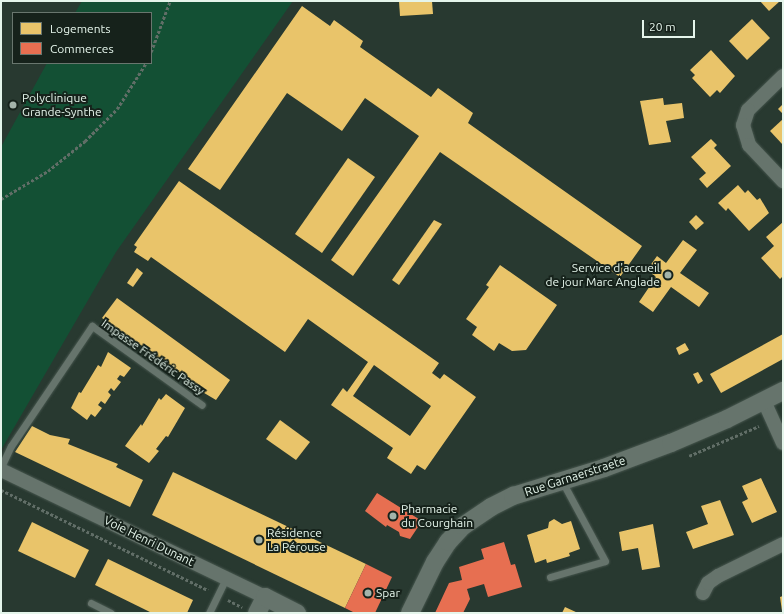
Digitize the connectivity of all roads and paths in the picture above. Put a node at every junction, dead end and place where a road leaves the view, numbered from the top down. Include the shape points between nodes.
1 (170, 1) edge
2 (152, 49) edge
3 (145, 64) edge
4 (783, 76) edge
5 (783, 181) edge
6 (1, 198) edge
7 (783, 391) edge
8 (764, 401) junction
9 (202, 405) dead end
10 (783, 443) edge
11 (1, 468) edge
12 (562, 481) junction
13 (1, 490) edge
14 (783, 544) edge
15 (550, 577) dead end
16 (226, 578) junction
17 (703, 593) dead end
18 (218, 595) junction
19 (91, 604) dead end
20 (257, 607) edge
21 (111, 613) edge
22 (209, 613) edge
23 (297, 613) edge
24 (410, 613) edge

1 - 2 path
3 - 6 path via 117,109 85,142 48,171
4 - 5 street via 748,110 743,125 749,145
7 - 8 street, Rue Garnaerstraete
8 - 10 street
8 - 12 street, Rue Garnaerstraete via 671,443
9 - 11 lane, Impasse Frédéric Passy via 92,326 11,446
11 - 16 street, Voie Henri Dunant
12 - 15 lane via 605,561
12 - 24 street, Rue Garnaerstraete via 501,501 463,526 435,562
13 - 18 path
14 - 17 street via 718,576 708,583
16 - 18 lane
16 - 20 street, Voie Henri Dunant
18 - 20 path
18 - 22 lane
19 - 21 lane
20 - 23 street, Voie Henri Dunant

